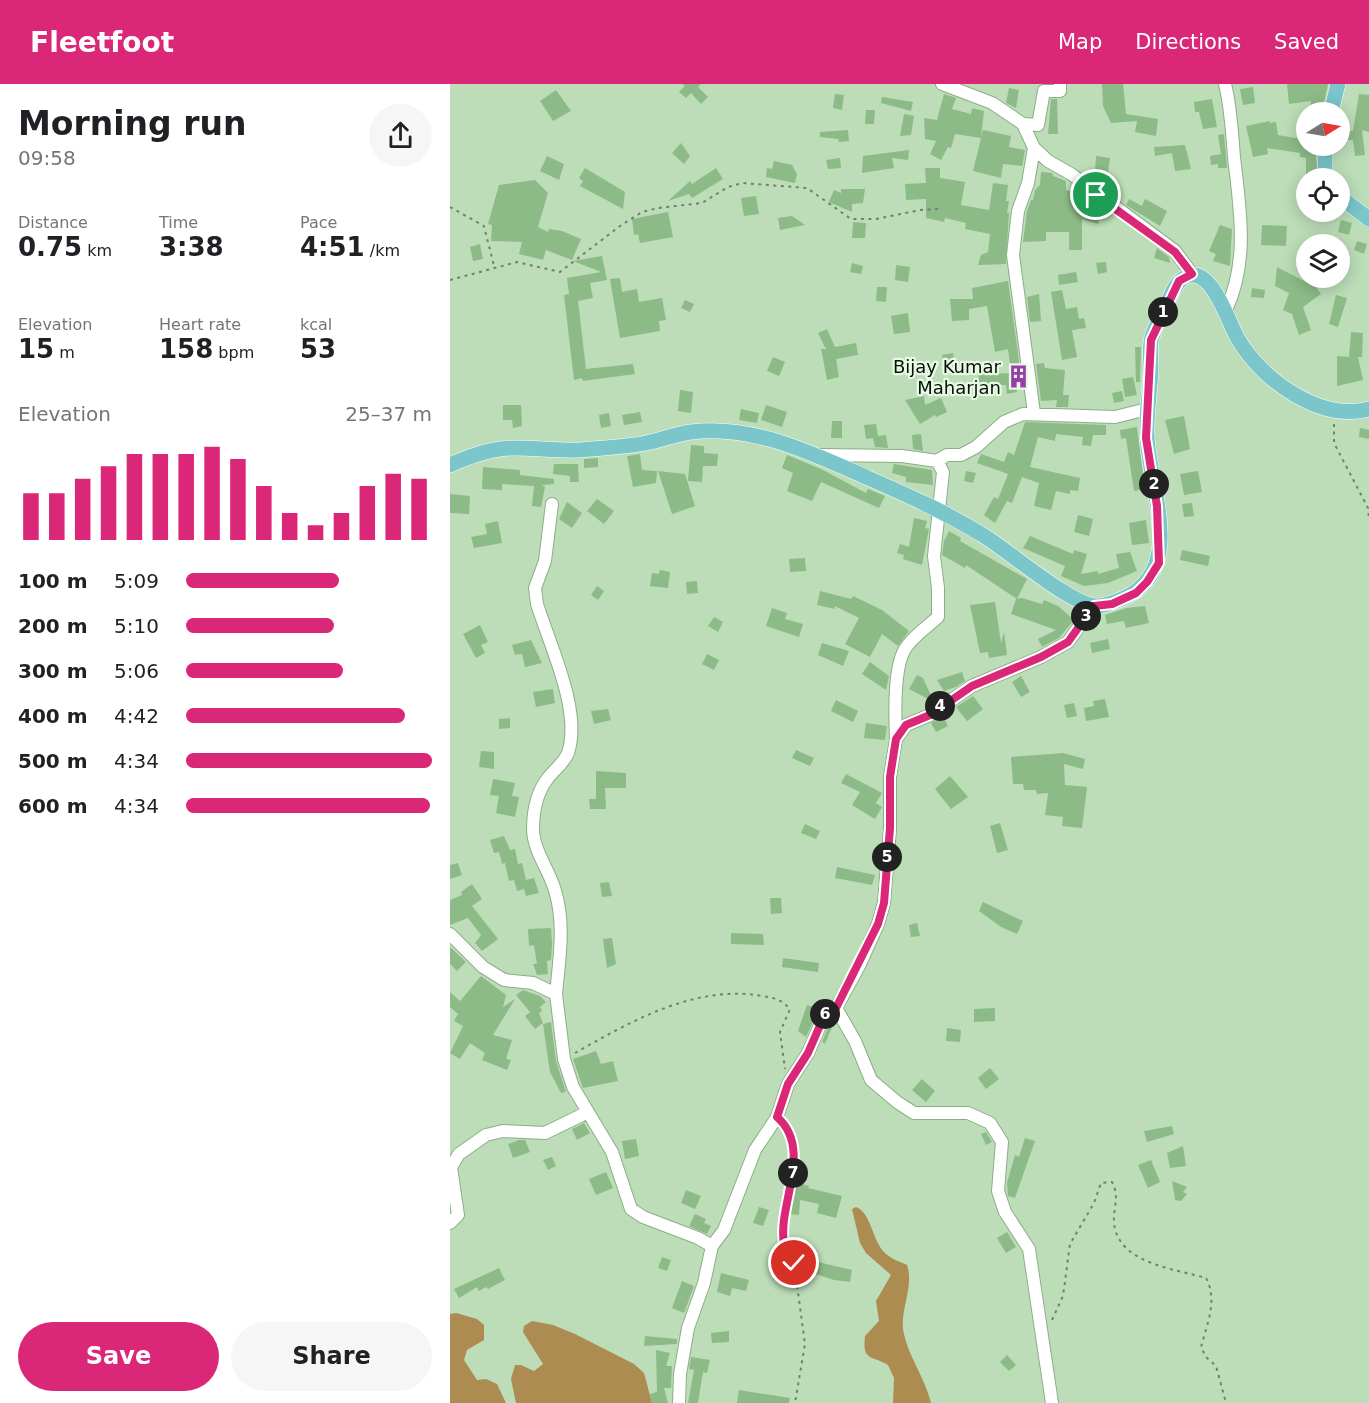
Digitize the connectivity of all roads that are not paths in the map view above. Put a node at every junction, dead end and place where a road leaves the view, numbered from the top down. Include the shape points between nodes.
1 (942, 84) edge
2 (1060, 84) edge
3 (1225, 84) edge
4 (1338, 84) edge
5 (1334, 102) edge
6 (1023, 124) junction
7 (1034, 148) junction
8 (1350, 205) edge
9 (1369, 219) edge
10 (1192, 274) junction
11 (1226, 310) junction
12 (1147, 409) junction
13 (1369, 409) edge
14 (1034, 413) junction
15 (818, 455) junction
16 (937, 461) junction
17 (450, 465) edge
18 (552, 504) dead end
19 (937, 508) junction
20 (1094, 606) junction
21 (896, 739) junction
22 (450, 934) edge
23 (556, 994) junction
24 (836, 1008) junction
25 (588, 1112) junction
26 (450, 1223) edge
27 (712, 1246) junction
28 (679, 1403) edge
29 (1052, 1403) edge

1 - 6 street via 992,103
2 - 6 street via 1059,91 1044,91 1038,125
3 - 11 street via 1242,231 1240,269
4 - 5 main road
6 - 7 street
7 - 10 street via 1175,252
7 - 14 street via 1018,211 1013,255
8 - 9 main road
10 - 11 main road via 1211,286
10 - 12 main road via 1179,281 1151,340
11 - 13 main road via 1237,338 1253,360 1299,399 1334,412
12 - 14 street via 1114,417 1070,418
12 - 20 main road via 1146,438 1157,506 1159,563 1136,593 1112,604
14 - 16 street via 1004,422 961,455 947,455
15 - 16 street via 902,456
15 - 17 main road via 755,435 723,431 691,432 643,444 589,449 512,448 485,452
15 - 19 main road
16 - 19 street via 943,472
18 - 23 street via 545,561 535,588 573,730 567,756 546,780 534,808 533,834 556,892 560,916
19 - 20 main road via 984,535 1062,592
19 - 21 street via 934,556 938,617 901,655 895,699
20 - 21 street via 1068,642 972,686 930,715 906,725
21 - 24 street via 890,777 884,903
22 - 23 street via 483,967 504,980 532,983
23 - 25 street via 564,1059 573,1087
24 - 27 street via 825,1014 808,1053 788,1084 777,1117 755,1150 724,1230
24 - 29 street via 871,1080 897,1102 914,1113 968,1113 990,1123 1002,1142 998,1191 1005,1212 1029,1249
25 - 26 street via 545,1133 503,1131 471,1144 451,1167 458,1215
25 - 27 street via 612,1152 631,1209
27 - 28 street via 688,1328

